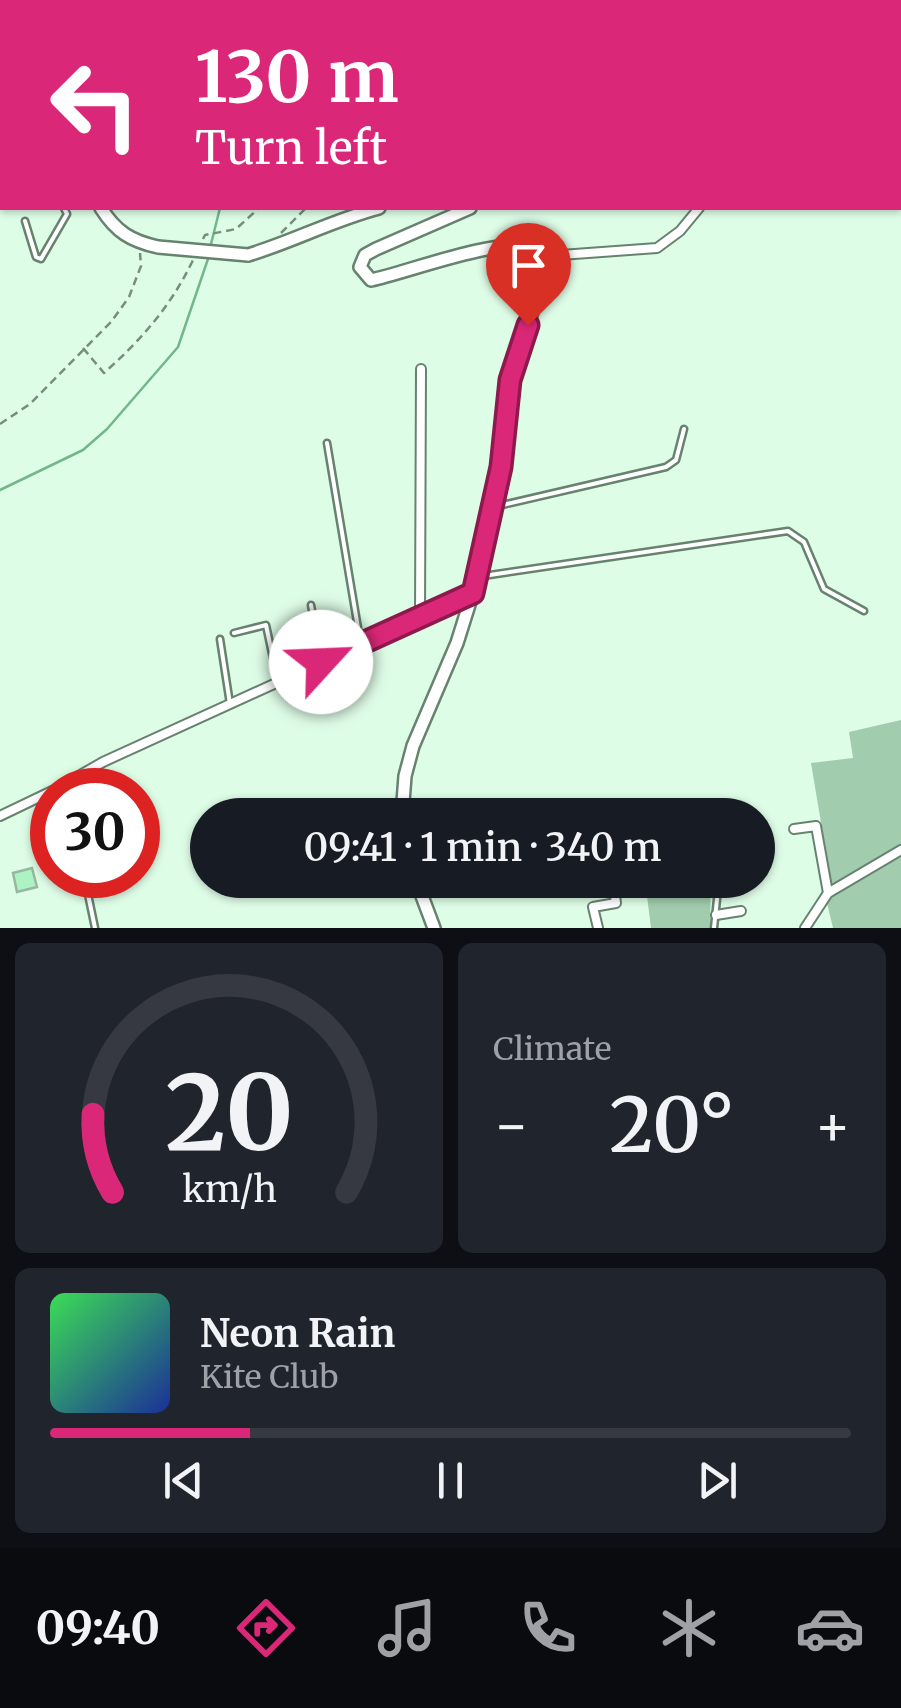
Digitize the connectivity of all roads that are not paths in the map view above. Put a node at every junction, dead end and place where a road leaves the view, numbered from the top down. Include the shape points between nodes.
1 (65, 210) edge
2 (102, 210) edge
3 (370, 210) edge
4 (466, 210) edge
5 (697, 210) edge
6 (25, 221) dead end
7 (547, 256) junction
8 (421, 369) dead end
9 (684, 429) dead end
10 (327, 443) dead end
11 (493, 507) junction
12 (478, 576) junction
13 (473, 593) junction
14 (311, 604) dead end
15 (864, 612) dead end
16 (420, 617) junction
17 (234, 632) dead end
18 (220, 639) dead end
19 (364, 643) junction
20 (321, 662) junction
21 (278, 682) junction
22 (230, 704) junction
23 (95, 768) edge
24 (403, 798) edge
25 (30, 801) edge
26 (0, 816) edge
27 (794, 829) dead end
28 (901, 850) edge
29 (828, 894) junction
30 (89, 898) edge
31 (423, 898) edge
32 (616, 898) edge
33 (717, 898) edge
34 (740, 911) dead end
35 (716, 915) junction
36 (95, 928) edge
37 (434, 928) edge
38 (598, 928) edge
39 (714, 928) edge
40 (805, 928) edge

1 - 6 lane via 41,258
2 - 3 street, bridge via 112,225 141,243 248,255
4 - 7 street via 366,255 362,273 371,280 480,251 531,245
5 - 7 street via 657,248
7 - 11 street via 510,380
8 - 16 street
9 - 11 lane via 676,460 666,466
10 - 19 lane
11 - 12 street
12 - 13 street
12 - 15 lane via 788,531 804,542 824,589
13 - 16 street
13 - 24 street via 413,746
14 - 20 lane
16 - 19 street
17 - 21 lane via 266,625
18 - 22 lane
19 - 20 street
20 - 21 street
21 - 22 street
22 - 23 street
25 - 26 street
27 - 29 street via 816,826
28 - 29 street
29 - 40 street
30 - 36 lane
31 - 37 street
32 - 38 street via 594,907
33 - 35 lane
34 - 35 street
35 - 39 lane

